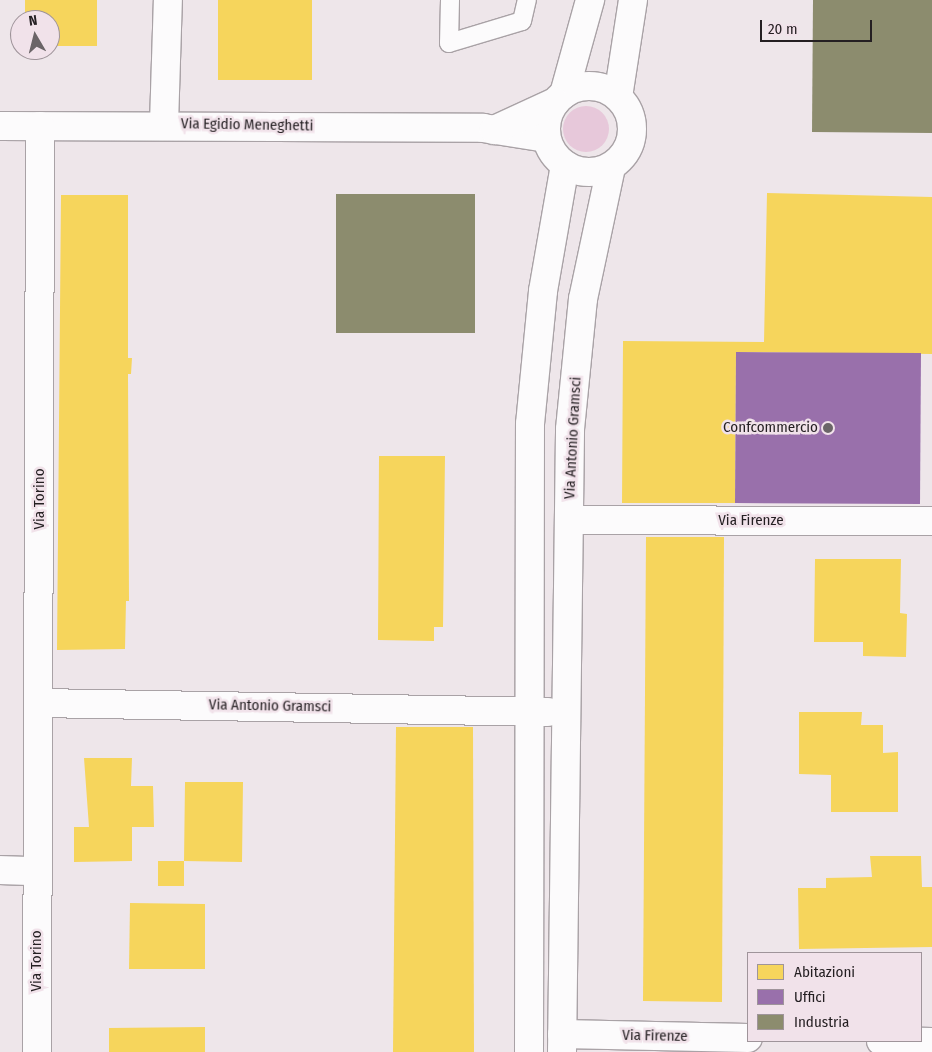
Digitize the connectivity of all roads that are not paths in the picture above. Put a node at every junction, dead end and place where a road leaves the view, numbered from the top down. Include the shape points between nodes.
1 (168, 0) edge
2 (450, 0) edge
3 (527, 0) edge
4 (590, 0) edge
5 (633, 0) edge
6 (618, 97) junction
7 (560, 98) junction
8 (164, 124) junction
9 (0, 126) edge
10 (40, 126) junction
11 (494, 130) junction
12 (546, 138) junction
13 (565, 166) junction
14 (611, 166) junction
15 (569, 520) junction
16 (932, 521) edge
17 (40, 702) junction
18 (530, 710) junction
19 (567, 714) junction
20 (0, 870) edge
21 (37, 871) junction
22 (747, 1038) edge
23 (562, 1043) edge
24 (37, 1052) edge
25 (529, 1052) edge

1 - 8 street
2 - 3 lane via 448,43 522,21
4 - 7 street
5 - 6 street
6 - 7 street via 589,86
6 - 14 street via 630,116 632,131 622,157
7 - 11 street, Via Egidio Meneghetti
7 - 12 street via 549,113
8 - 10 street, Via Egidio Meneghetti
8 - 11 street, Via Egidio Meneghetti
9 - 10 street, Via Egidio Meneghetti
10 - 17 street, Via Torino
11 - 12 street, Via Egidio Meneghetti
12 - 13 street
13 - 14 street via 586,173
13 - 18 street via 543,290 530,424
14 - 15 street, Via Antonio Gramsci via 583,299 570,430
15 - 16 street, Via Firenze
15 - 19 street, Via Antonio Gramsci
17 - 18 street, Via Antonio Gramsci
17 - 21 street, Via Torino
18 - 19 street, Via Antonio Gramsci
18 - 25 street
19 - 23 street, Via Antonio Gramsci
20 - 21 street
21 - 24 street, Via Torino
22 - 23 street, Via Firenze

